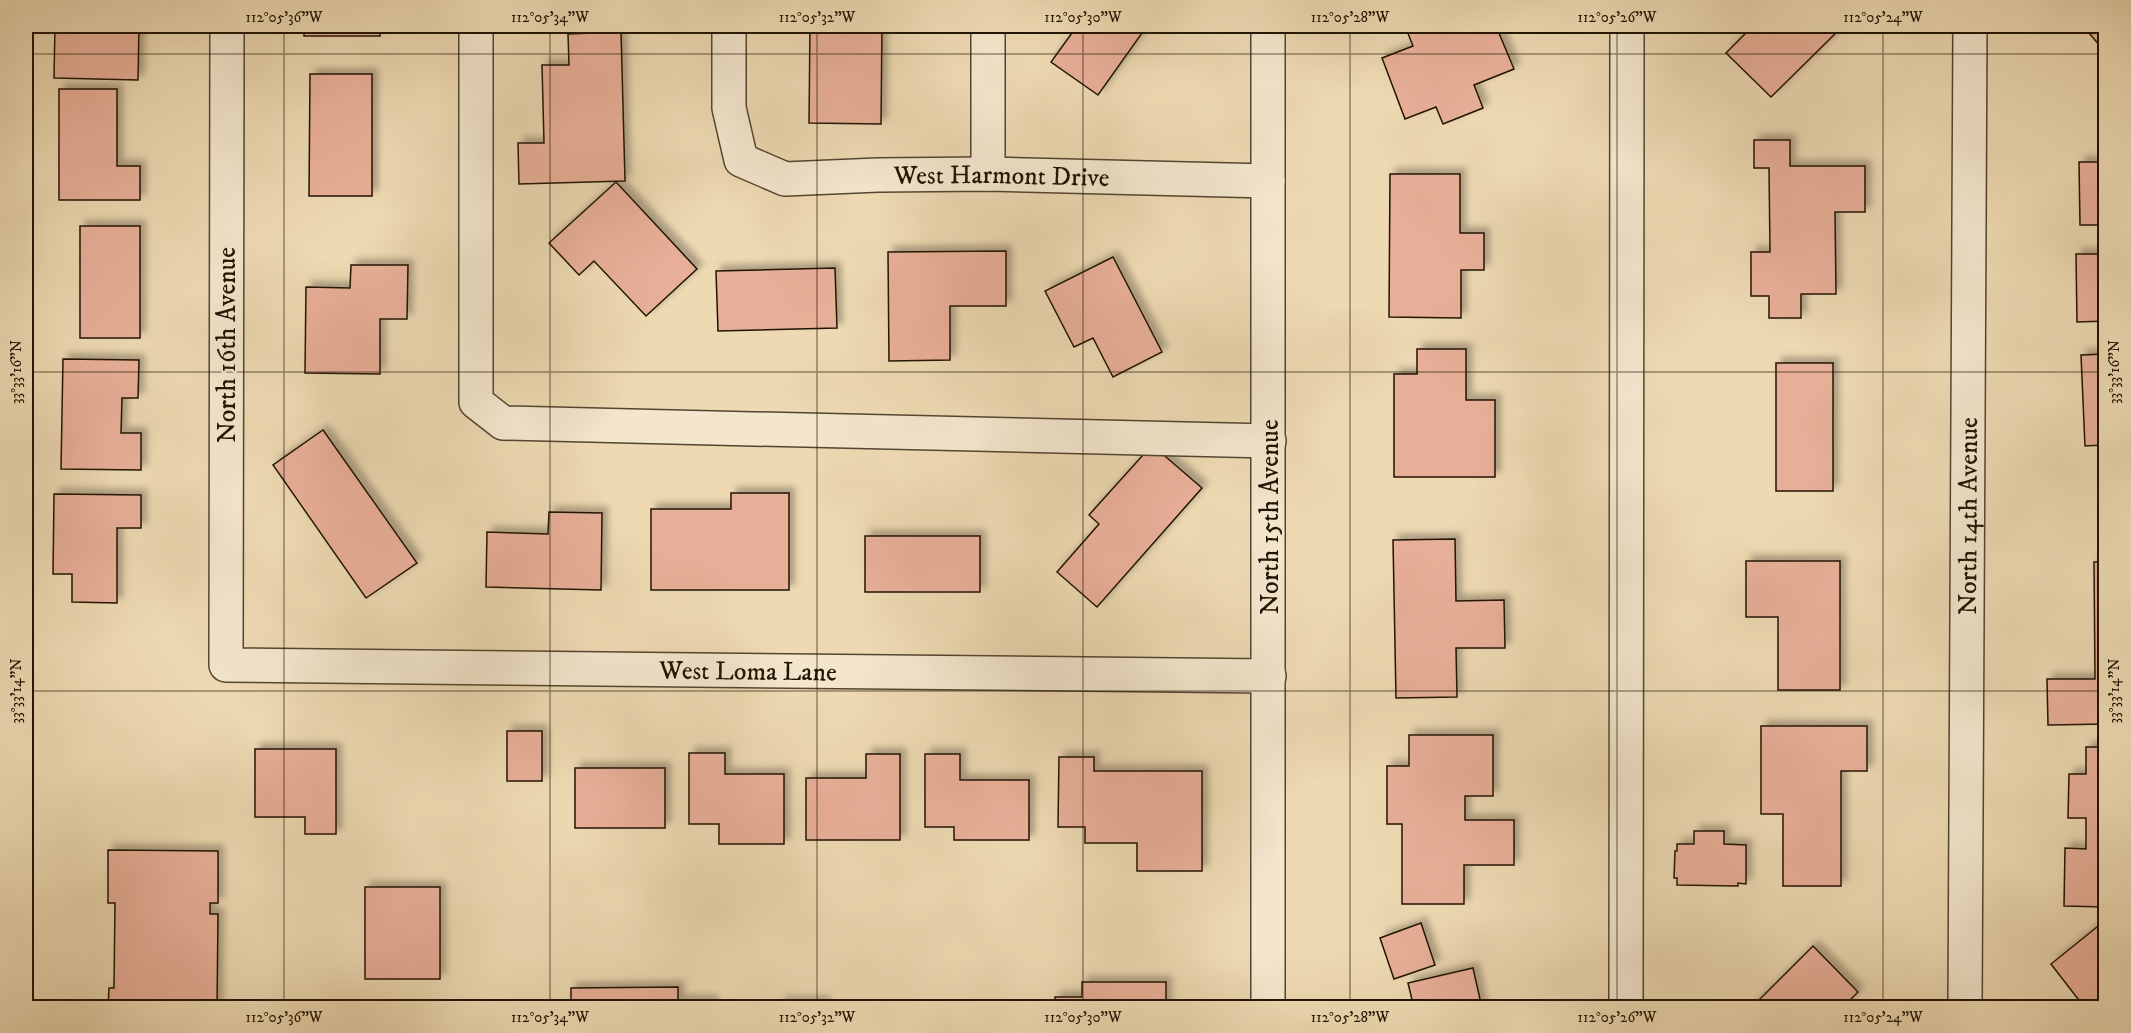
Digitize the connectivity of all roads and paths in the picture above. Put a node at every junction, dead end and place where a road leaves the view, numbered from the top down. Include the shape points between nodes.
1 (227, 26) edge
2 (476, 26) edge
3 (729, 26) edge
4 (988, 26) edge
5 (1268, 26) edge
6 (1627, 26) edge
7 (1970, 26) edge
8 (988, 174) junction
9 (1268, 181) junction
10 (1269, 441) junction
11 (226, 665) joint
12 (1269, 676) junction
13 (1268, 1008) edge
14 (1626, 1008) edge
15 (1965, 1008) edge

1 - 11 street, North 16th Avenue
2 - 10 street via 476,402 503,423
3 - 8 street, West Harmont Drive via 729,108 741,160 785,179
4 - 8 street
5 - 9 street, North 15th Avenue
6 - 14 street
7 - 15 street, North 14th Avenue
8 - 9 street, West Harmont Drive
9 - 10 street, North 15th Avenue
10 - 12 street, North 15th Avenue
11 - 12 street, West Loma Lane
12 - 13 street, North 15th Avenue

